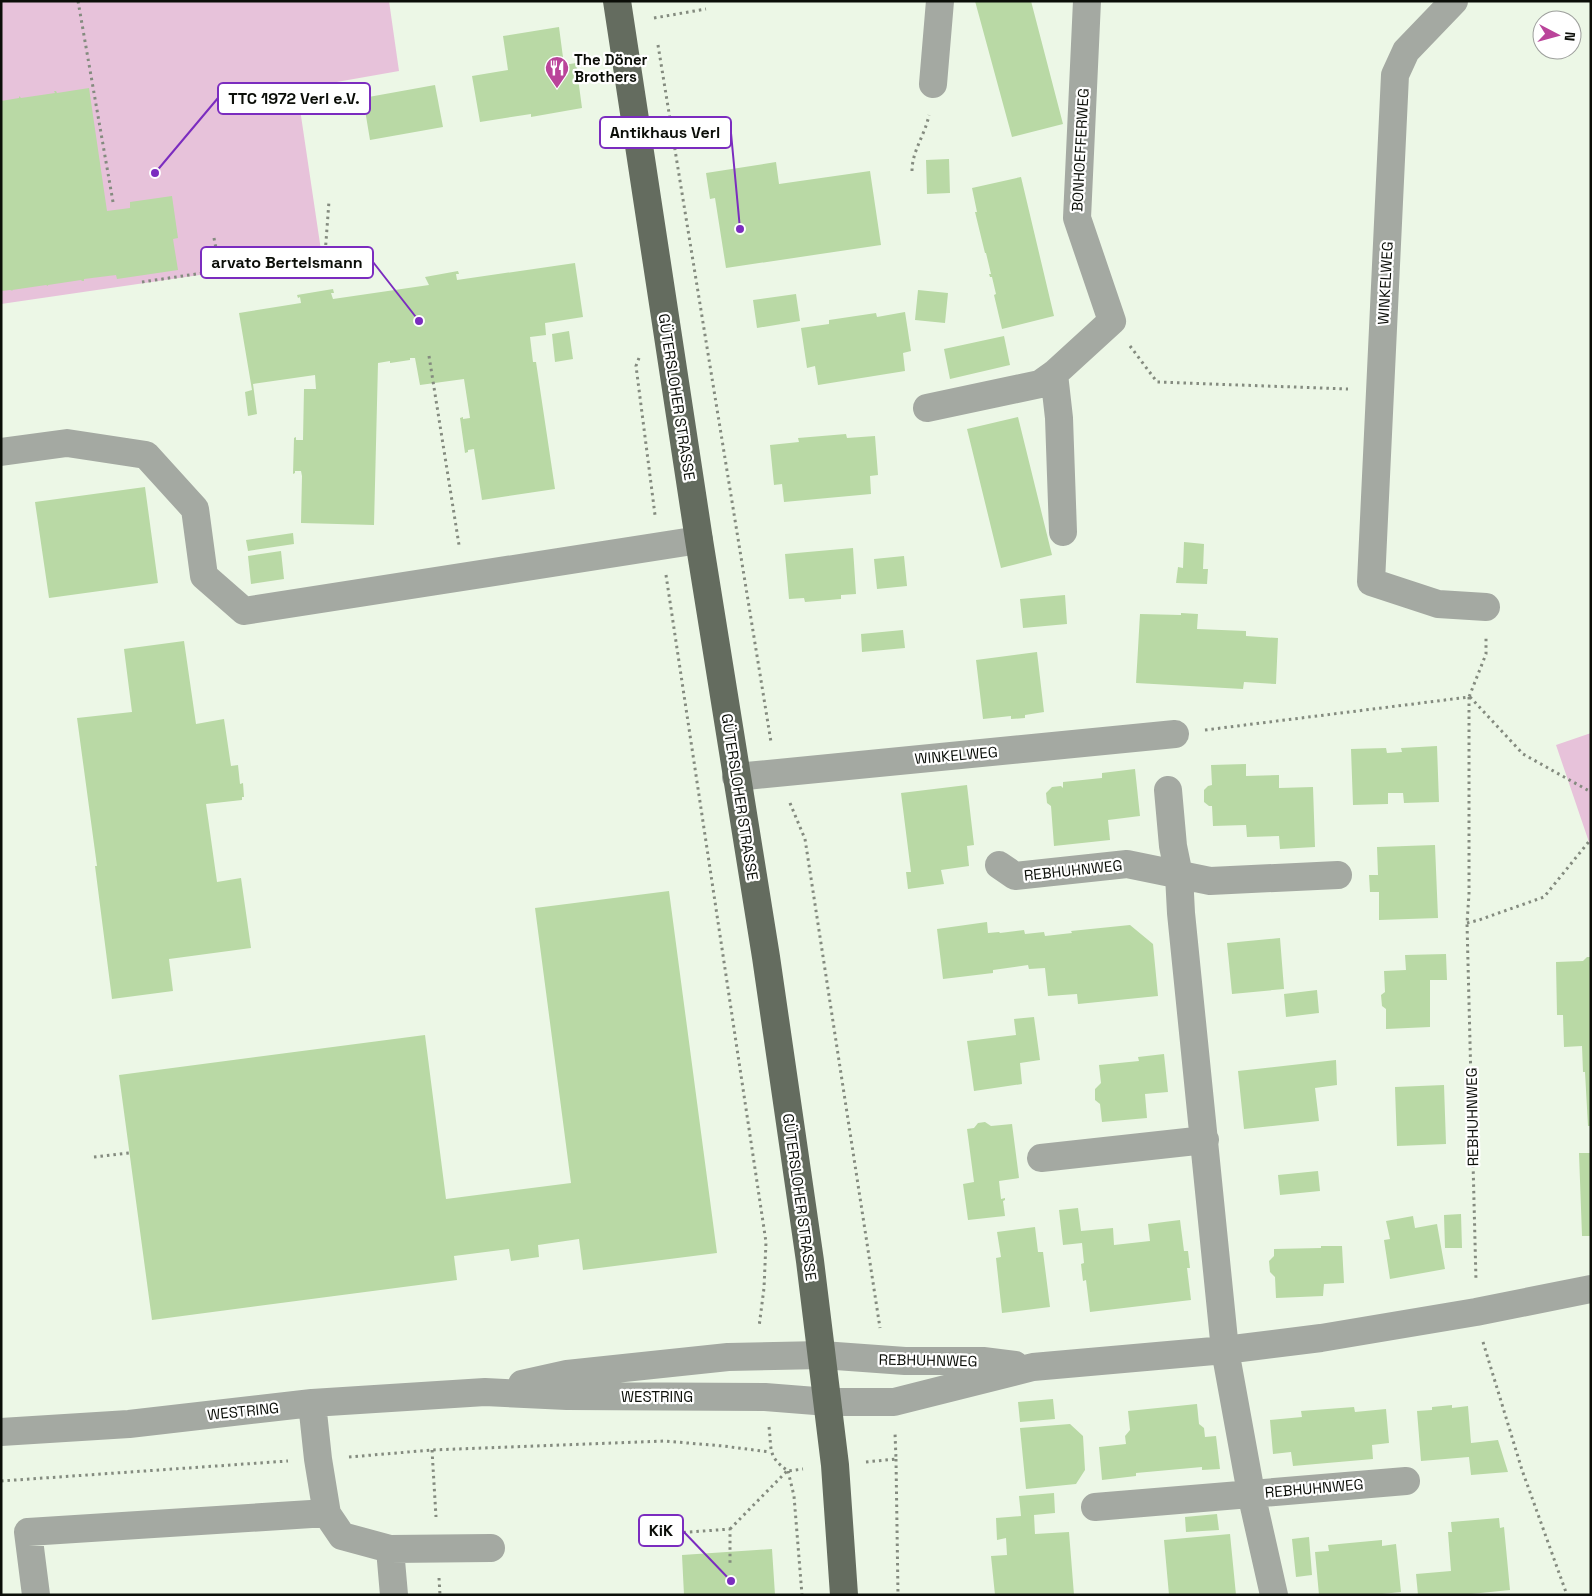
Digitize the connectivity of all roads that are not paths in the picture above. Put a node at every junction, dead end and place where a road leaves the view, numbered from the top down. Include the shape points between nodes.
1 (617, 1) edge
2 (940, 1) edge
3 (1087, 1) edge
4 (1451, 2) edge
5 (933, 84) road end
6 (1054, 374) junction
7 (927, 408) dead end
8 (1, 452) edge
9 (1063, 532) dead end
10 (699, 540) junction
11 (1486, 607) road end
12 (1175, 734) road end
13 (736, 776) junction
14 (1168, 790) dead end
15 (999, 865) dead end
16 (1179, 875) junction
17 (1338, 875) dead end
18 (1204, 1140) junction
19 (1041, 1158) dead end
20 (1591, 1289) edge
21 (1225, 1350) junction
22 (822, 1355) junction
23 (1034, 1367) junction
24 (485, 1392) junction
25 (828, 1402) junction
26 (312, 1403) junction
27 (1, 1432) edge
28 (1406, 1480) dead end
29 (1251, 1493) junction
30 (1095, 1507) dead end
31 (327, 1513) junction
32 (491, 1548) dead end
33 (390, 1549) junction
34 (36, 1595) edge
35 (394, 1595) edge
36 (844, 1595) edge
37 (1274, 1595) edge

1 - 10 main road, GÜTERSLOHER STRASSE
2 - 5 street
3 - 6 street, BONHOEFFERWEG via 1077,218 1112,321
4 - 11 street, WINKELWEG via 1406,51 1395,75 1371,582 1438,604
6 - 7 street via 1040,384
6 - 9 street
8 - 10 street via 66,443 146,455 195,509 204,576 244,611
10 - 13 main road, GÜTERSLOHER STRASSE
12 - 13 street, WINKELWEG
13 - 22 main road, GÜTERSLOHER STRASSE via 766,957
14 - 16 street, REBHUHNWEG
15 - 16 street, REBHUHNWEG via 1015,876 1127,864
16 - 17 street, REBHUHNWEG via 1210,881
16 - 18 street, REBHUHNWEG
18 - 19 street
18 - 21 street, REBHUHNWEG
20 - 21 street, REBHUHNWEG via 1321,1338
21 - 23 street, REBHUHNWEG
21 - 29 street, REBHUHNWEG
22 - 23 street, REBHUHNWEG via 910,1362 983,1361
22 - 24 street, WESTRING via 666,1362 567,1374
22 - 25 main road, GÜTERSLOHER STRASSE
23 - 25 street, REBHUHNWEG via 894,1402
24 - 25 street, WESTRING via 567,1396 765,1397
24 - 26 street, WESTRING
25 - 36 main road, GÜTERSLOHER STRASSE
26 - 27 street, WESTRING via 129,1424
26 - 31 street
28 - 29 street, REBHUHNWEG
29 - 30 street, REBHUHNWEG
29 - 37 street, REBHUHNWEG
31 - 33 street via 342,1536
31 - 34 street via 28,1532
32 - 33 street
33 - 35 street

